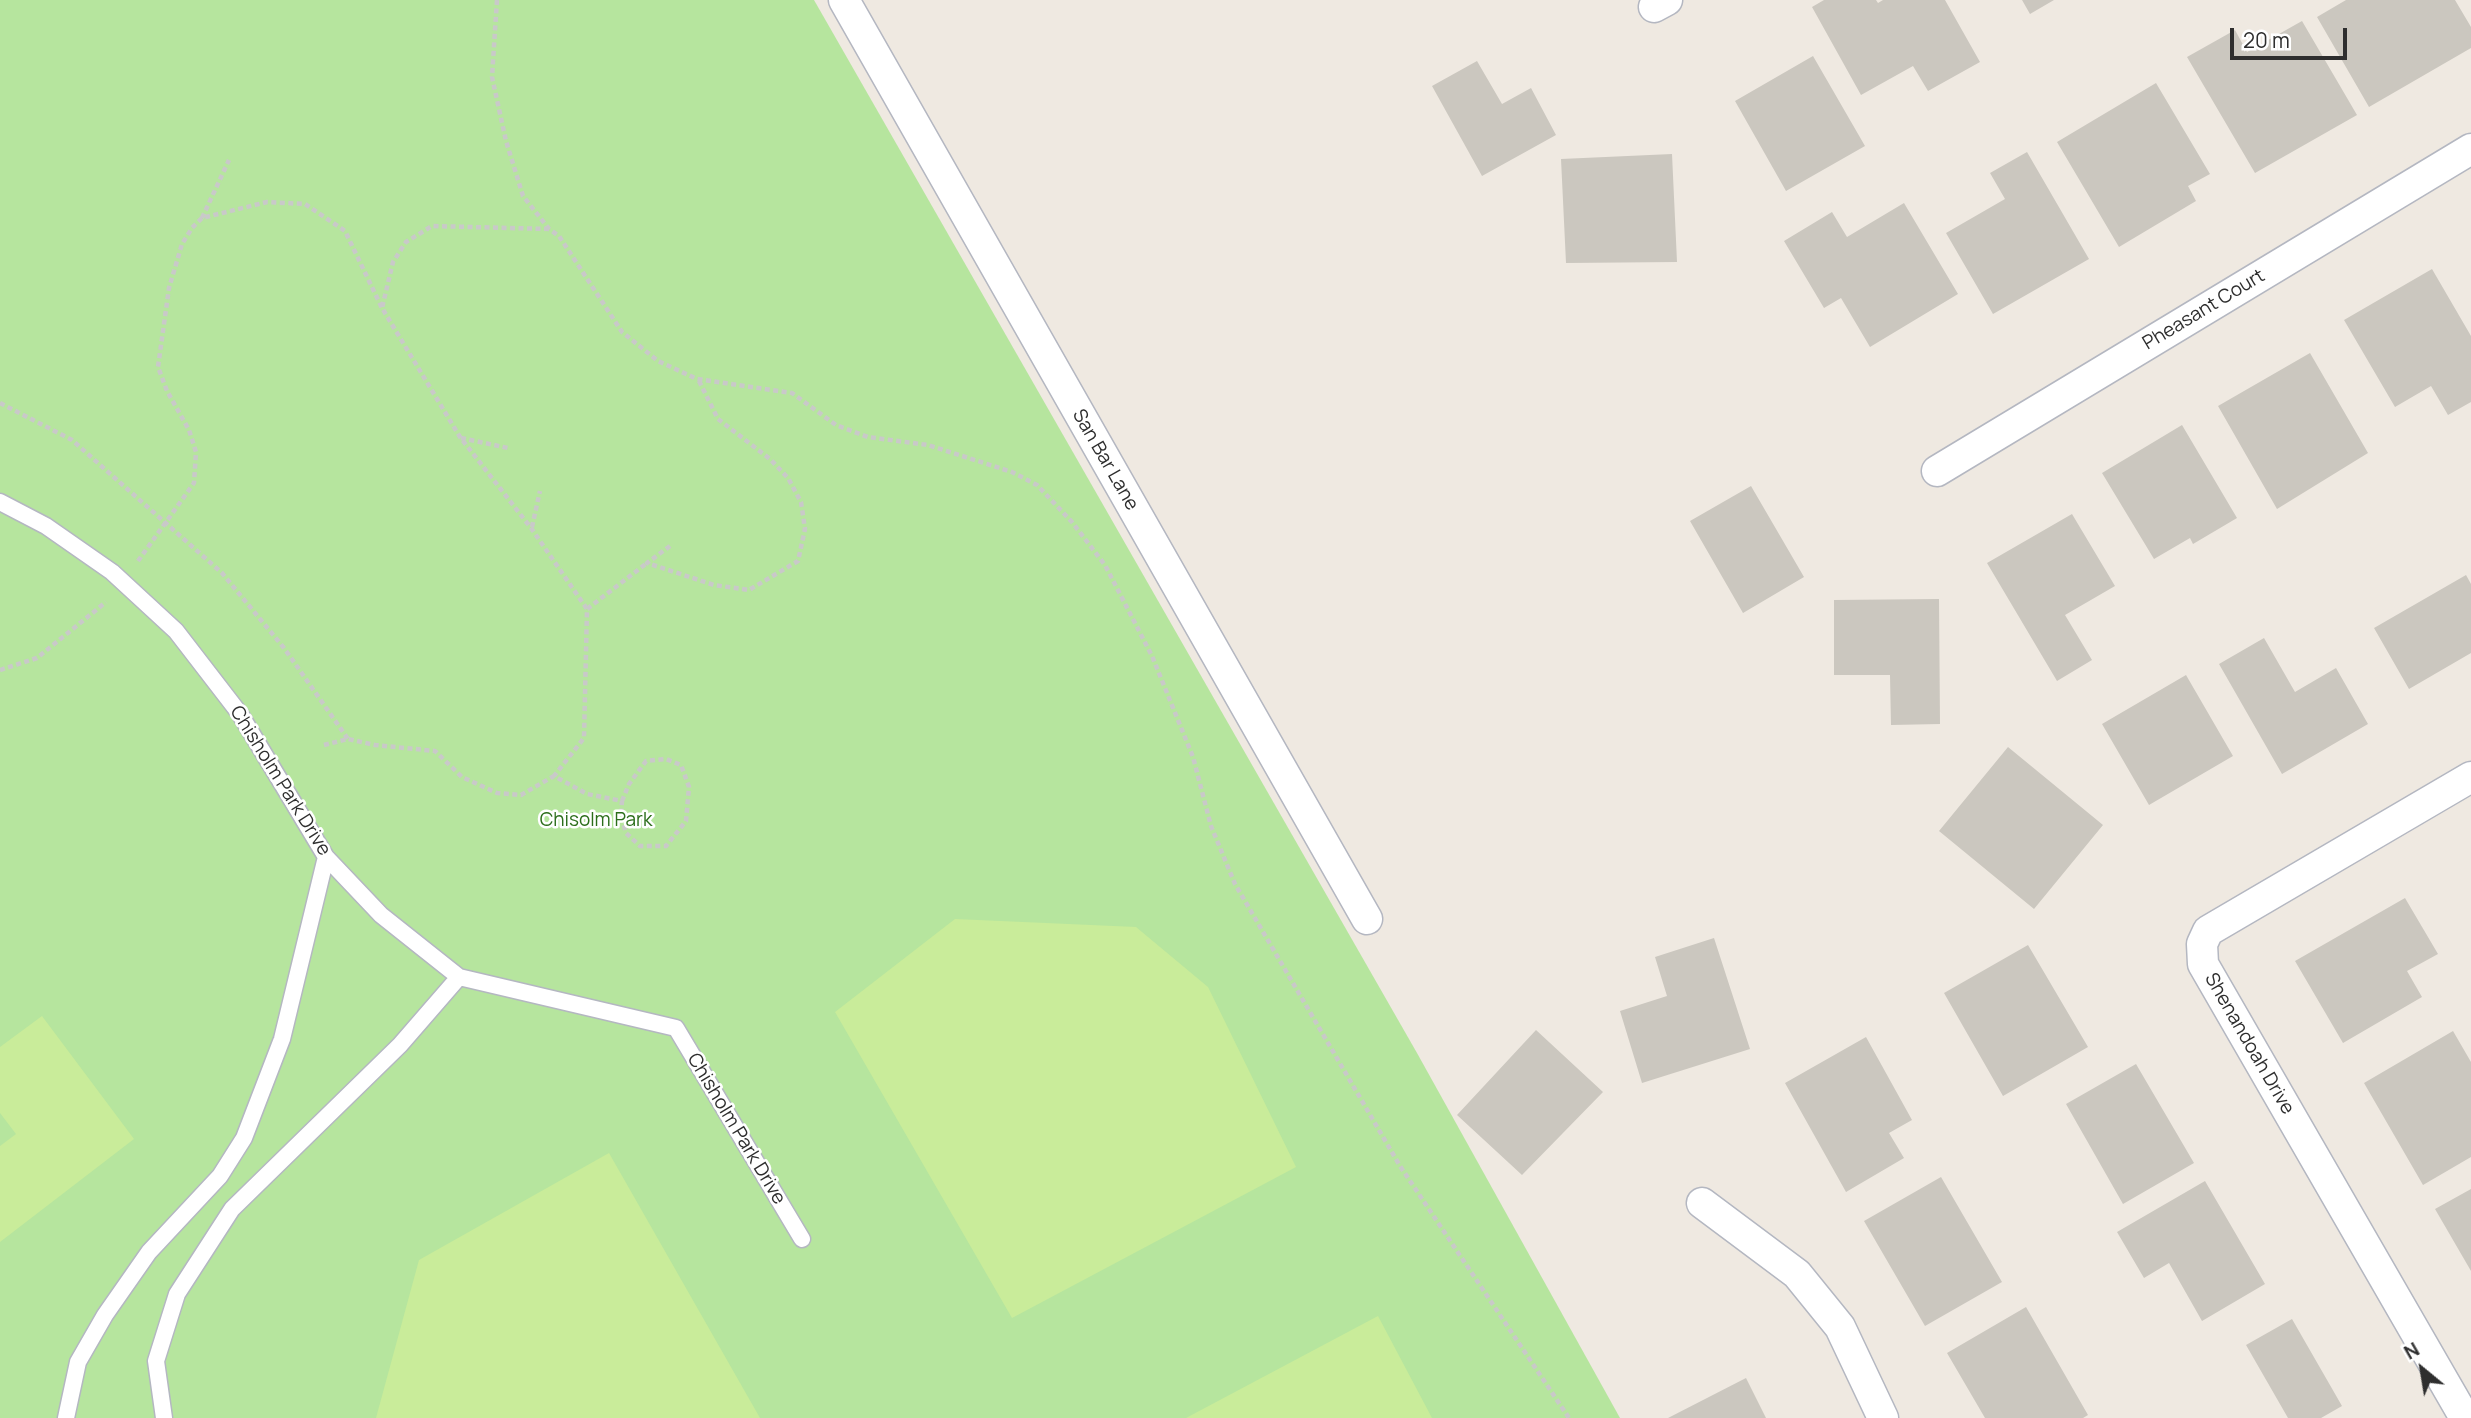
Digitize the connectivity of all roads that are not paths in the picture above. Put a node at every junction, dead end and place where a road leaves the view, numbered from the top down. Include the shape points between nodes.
1 (844, 0) edge
2 (2471, 149) edge
3 (1937, 471) dead end
4 (0, 502) edge
5 (2471, 777) edge
6 (326, 857) junction
7 (1367, 919) dead end
8 (459, 977) junction
9 (1702, 1203) dead end
10 (802, 1240) dead end
11 (2462, 1397) edge
12 (66, 1418) edge
13 (164, 1418) edge
14 (1883, 1418) edge

1 - 7 street, San Bar Lane
2 - 3 street, Pheasant Court
4 - 6 lane, Chisholm Park Drive via 46,526 112,572 176,631 240,714
5 - 11 street, Shenandoah Drive via 2207,931 2202,944 2203,964
6 - 8 lane, Chisholm Park Drive via 381,915
6 - 12 lane via 282,1039 244,1138 220,1176 149,1252 105,1315 78,1362
8 - 10 lane, Chisholm Park Drive via 676,1028
8 - 13 lane via 400,1045 232,1209 177,1294 156,1361
9 - 14 street via 1797,1275 1840,1327

